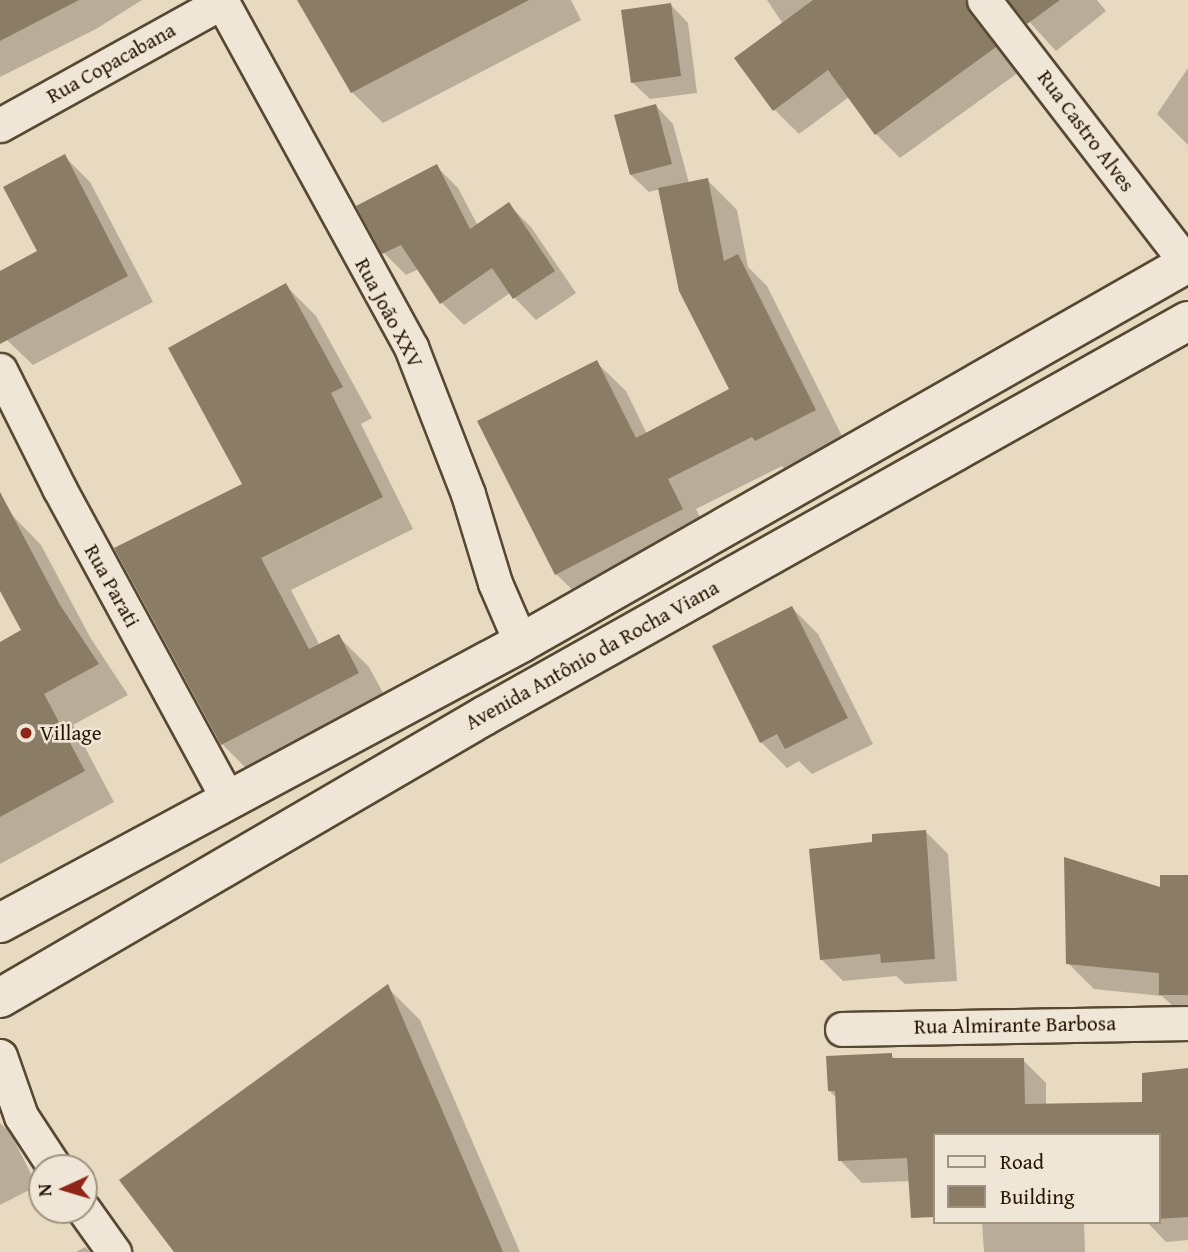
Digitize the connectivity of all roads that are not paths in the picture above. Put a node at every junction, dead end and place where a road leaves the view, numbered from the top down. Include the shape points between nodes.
1 (984, 0) edge
2 (222, 1) edge
3 (0, 125) edge
4 (1187, 263) edge
5 (1188, 321) edge
6 (0, 370) edge
7 (521, 643) junction
8 (228, 799) junction
9 (0, 923) edge
10 (0, 998) edge
11 (1188, 1023) edge
12 (842, 1029) dead end
13 (0, 1056) edge
14 (10, 1107) edge
15 (45, 1154) edge
16 (94, 1224) edge
17 (114, 1252) edge

1 - 4 street, Rua Castro Alves
2 - 3 street, Rua Copacabana
2 - 7 street, Rua João XXV via 411,347
4 - 7 main road
5 - 10 main road, Avenida Antônio da Rocha Viana via 484,716
6 - 8 street, Rua Parati via 58,488
7 - 8 main road
8 - 9 main road
11 - 12 street, Rua Almirante Barbosa
13 - 14 street
14 - 15 street
16 - 17 street

